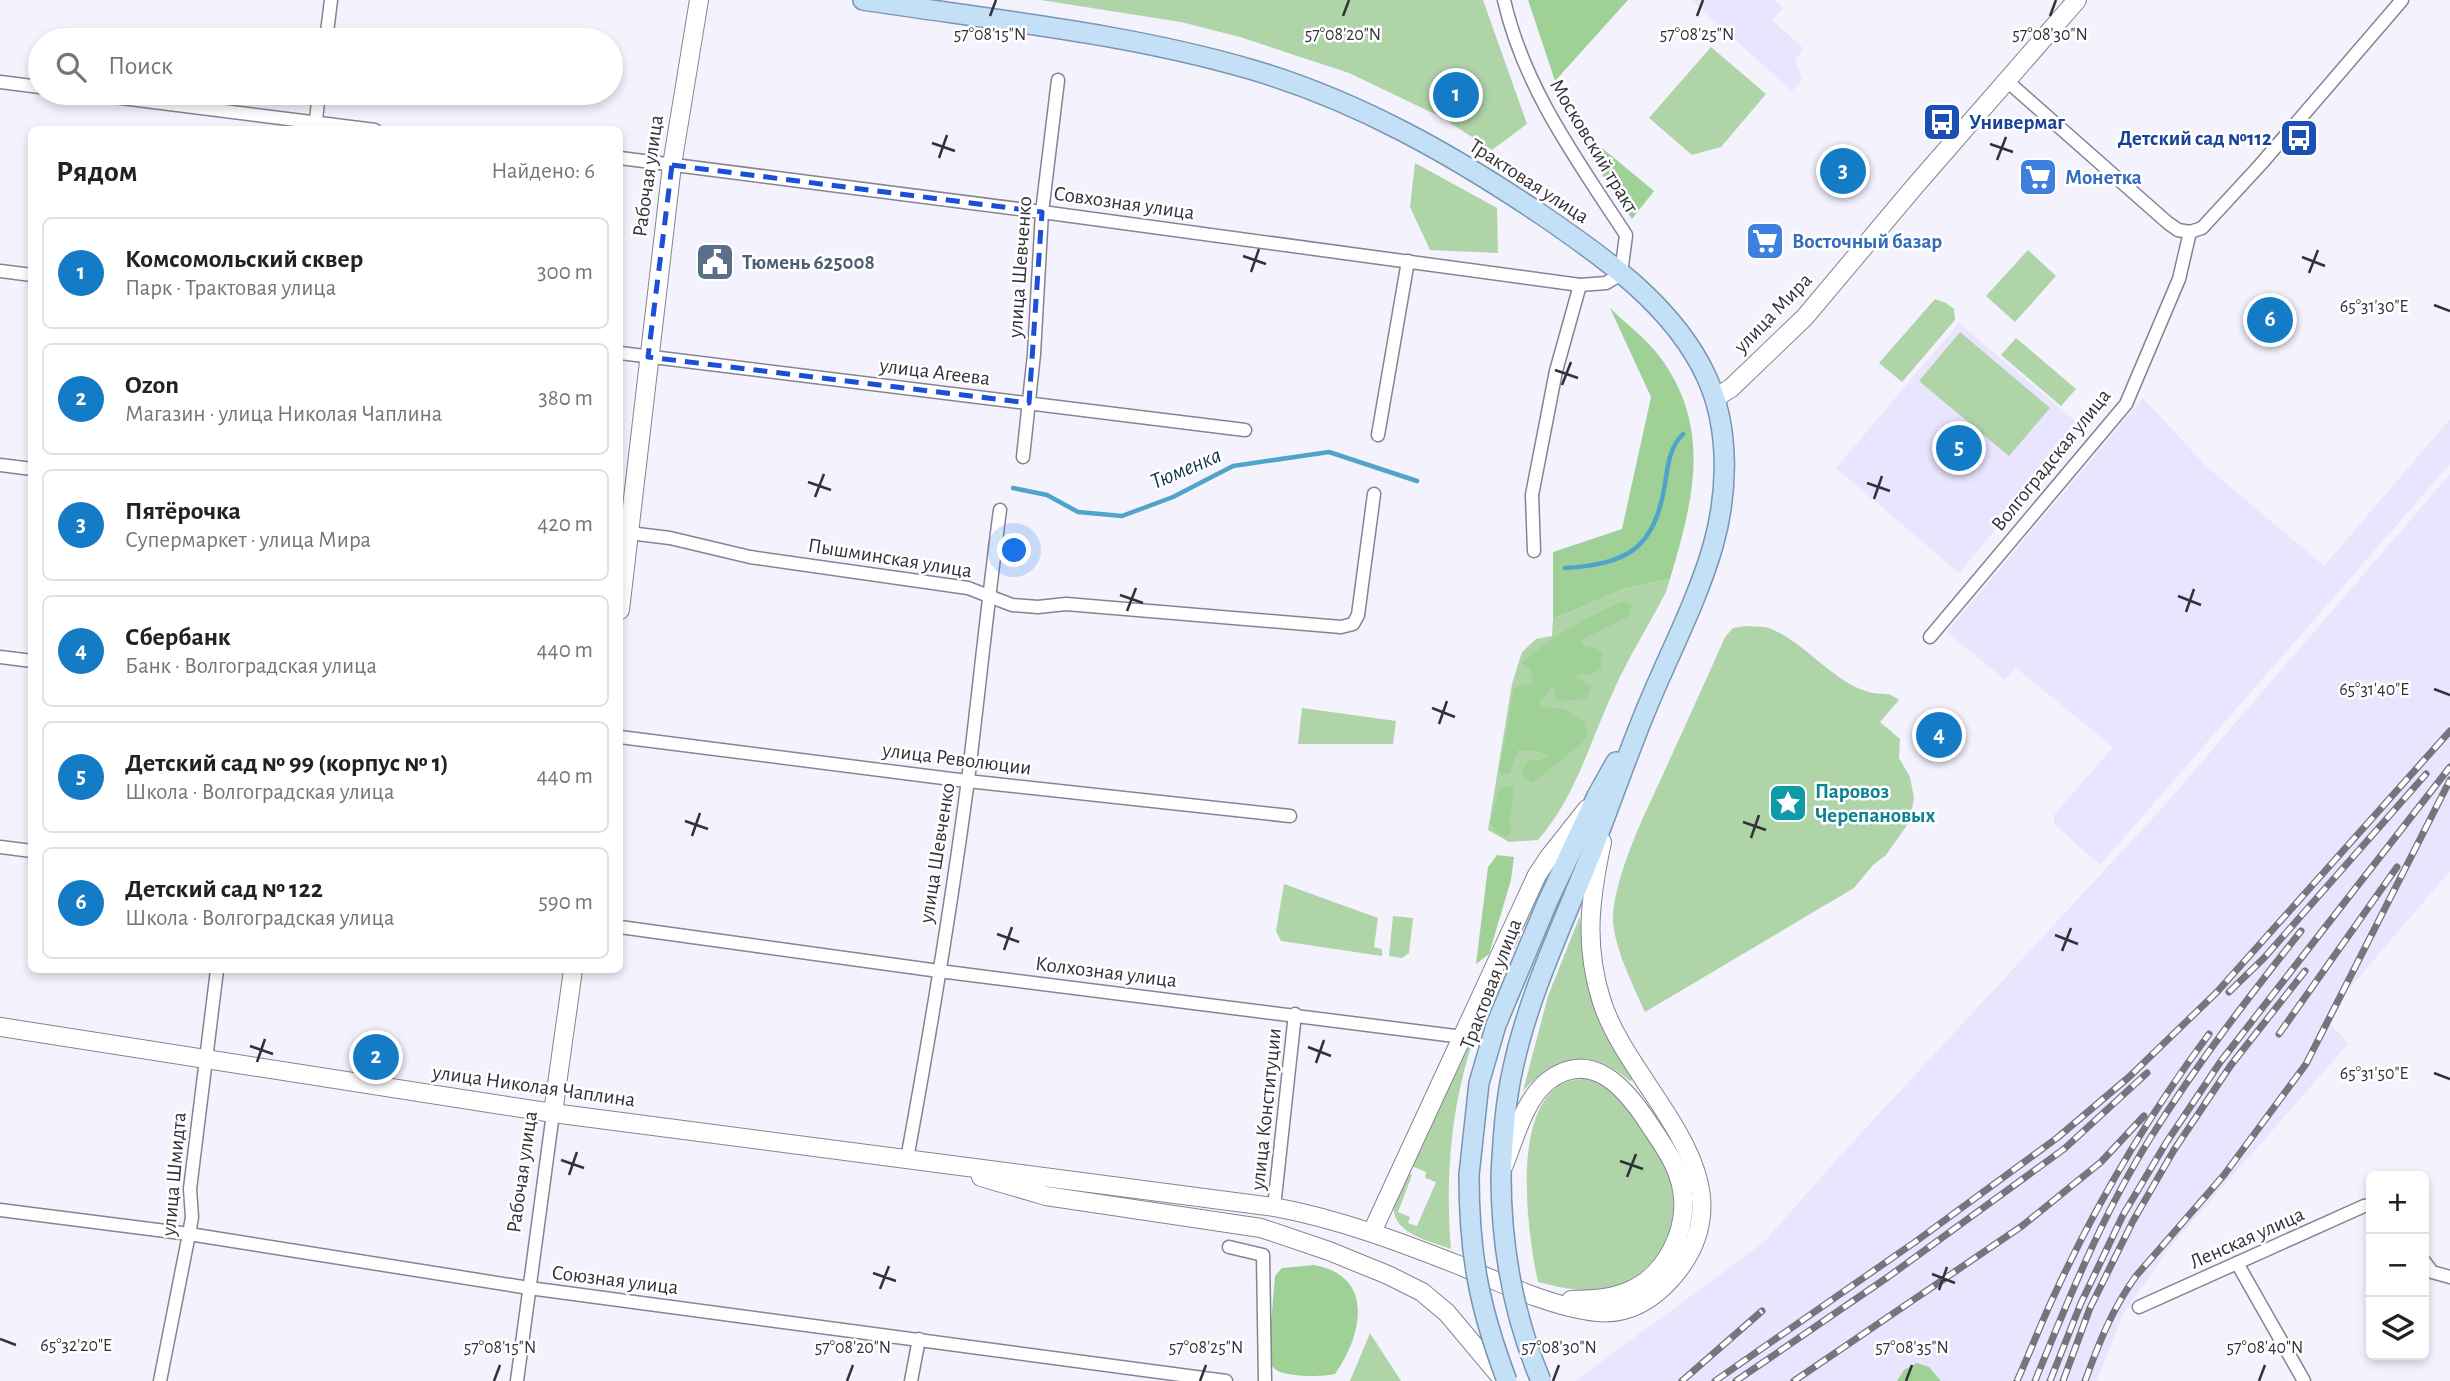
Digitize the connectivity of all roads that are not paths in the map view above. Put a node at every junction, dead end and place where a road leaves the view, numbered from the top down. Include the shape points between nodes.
1 (331, 0) edge
2 (699, 0) edge
3 (863, 0) edge
4 (1504, 0) edge
5 (2077, 0) edge
6 (2402, 0) edge
7 (892, 3) edge
8 (328, 28) edge
9 (1058, 80) dead end
10 (2007, 81) junction
11 (0, 82) edge
12 (28, 86) edge
13 (167, 105) edge
14 (318, 105) edge
15 (315, 126) edge
16 (623, 158) edge
17 (672, 164) junction
18 (1042, 212) junction
19 (2190, 232) junction
20 (1408, 261) junction
21 (0, 271) edge
22 (28, 274) edge
23 (1621, 274) junction
24 (1580, 285) junction
25 (623, 353) edge
26 (648, 357) junction
27 (1715, 398) junction
28 (1029, 403) junction
29 (1245, 430) dead end
30 (1378, 435) dead end
31 (1023, 457) dead end
32 (0, 465) edge
33 (28, 468) edge
34 (1374, 494) dead end
35 (1000, 510) dead end
36 (626, 540) edge
37 (1534, 551) dead end
38 (623, 575) edge
39 (988, 596) junction
40 (1930, 636) dead end
41 (0, 657) edge
42 (28, 660) edge
43 (623, 737) edge
44 (967, 781) junction
45 (1603, 802) junction
46 (1290, 816) dead end
47 (0, 847) edge
48 (28, 850) edge
49 (623, 927) edge
50 (939, 971) junction
51 (217, 973) edge
52 (573, 973) edge
53 (1295, 1014) junction
54 (0, 1027) edge
55 (1463, 1037) junction
56 (205, 1058) junction
57 (553, 1113) junction
58 (907, 1159) junction
59 (938, 1164) junction
60 (1501, 1175) junction
61 (2366, 1206) edge
62 (1274, 1207) junction
63 (0, 1210) edge
64 (1372, 1232) junction
65 (190, 1234) junction
66 (1229, 1247) dead end
67 (2237, 1263) junction
68 (2429, 1268) edge
69 (2450, 1277) edge
70 (529, 1288) junction
71 (1548, 1299) junction
72 (2139, 1307) dead end
73 (919, 1339) junction
74 (160, 1381) edge
75 (517, 1381) edge
76 (911, 1381) edge
77 (1226, 1381) edge
78 (1265, 1381) edge
79 (1505, 1381) edge
80 (1541, 1381) edge
81 (2304, 1381) edge

1 - 8 street
2 - 17 street, Рабочая улица
3 - 7 main road, Трактовая улица
4 - 23 street, Московский тракт via 1520,54 1550,117 1626,234
5 - 10 street, улица Мира
6 - 19 street via 2240,188 2202,228
7 - 23 main road, Трактовая улица via 1153,46 1294,84 1457,160
9 - 18 street, улица Шевченко
10 - 19 street via 2168,223
10 - 27 street, улица Мира via 1805,317
11 - 12 street
13 - 15 street
14 - 15 street
16 - 17 street, Совхозная улица
17 - 18 street, Совхозная улица
17 - 26 street, Рабочая улица
18 - 20 street, Совхозная улица
18 - 28 street, улица Шевченко
19 - 40 street, Волгоградская улица via 2179,279 2126,404
20 - 24 street, Совхозная улица
20 - 30 street
21 - 22 street
23 - 24 street, Совхозная улица via 1606,283
23 - 27 main road, Трактовая улица via 1678,332
24 - 37 street via 1556,371 1532,495
25 - 26 street, улица Агеева
26 - 28 street, улица Агеева
26 - 36 street, Рабочая улица
27 - 45 main road, Трактовая улица via 1724,459 1718,527 1702,580
28 - 29 street, улица Агеева
28 - 31 street, улица Шевченко
32 - 33 street
34 - 39 street, Пышминская улица via 1358,615 1353,624 1341,627 1066,604 1024,607
35 - 39 street, улица Шевченко
36 - 38 street, Рабочая улица
36 - 39 street, Пышминская улица via 670,538 751,557 968,588
39 - 44 street, улица Шевченко
41 - 42 street
43 - 44 street, улица Революции
44 - 46 street, улица Революции
44 - 50 street, улица Шевченко
45 - 55 street via 1549,857 1537,876
45 - 60 main road, Трактовая улица via 1518,1044 1506,1104
45 - 71 street via 1589,918 1596,979 1616,1033 1694,1163 1701,1190 1700,1222 1692,1248 1674,1275 1632,1308 1598,1312
45 - 79 main road, Трактовая улица, bridge via 1547,903 1496,1025 1479,1083 1469,1175 1475,1273
47 - 48 street
49 - 50 street, Колхозная улица
50 - 53 street, Колхозная улица
50 - 58 street, улица Шевченко
51 - 56 street, улица Шмидта
52 - 57 street, Рабочая улица
53 - 55 street, Колхозная улица
53 - 62 street, улица Конституции
54 - 56 street, улица Николая Чаплина
55 - 64 street
56 - 57 street, улица Николая Чаплина
56 - 65 street, улица Шмидта via 190,1189
57 - 58 street, улица Николая Чаплина
57 - 70 street, Рабочая улица
58 - 59 street, улица Николая Чаплина
59 - 62 street
59 - 79 street via 1046,1196 1220,1221 1295,1238 1422,1292 1447,1313
60 - 71 street via 1535,1095 1556,1076 1574,1069 1605,1075 1623,1089 1673,1163 1682,1189 1683,1216 1675,1245 1658,1269 1639,1286 1617,1295
60 - 80 main road, Трактовая улица, bridge via 1506,1263
61 - 67 street, Ленская улица
62 - 64 street
63 - 65 street, Союзная улица
64 - 71 street
65 - 70 street, Союзная улица
65 - 74 street, улица Шмидта
66 - 78 street via 1263,1255
67 - 72 street, Ленская улица
67 - 81 street
68 - 69 street
70 - 73 street, Союзная улица
70 - 75 street, Рабочая улица
73 - 76 street
73 - 77 street, Союзная улица

